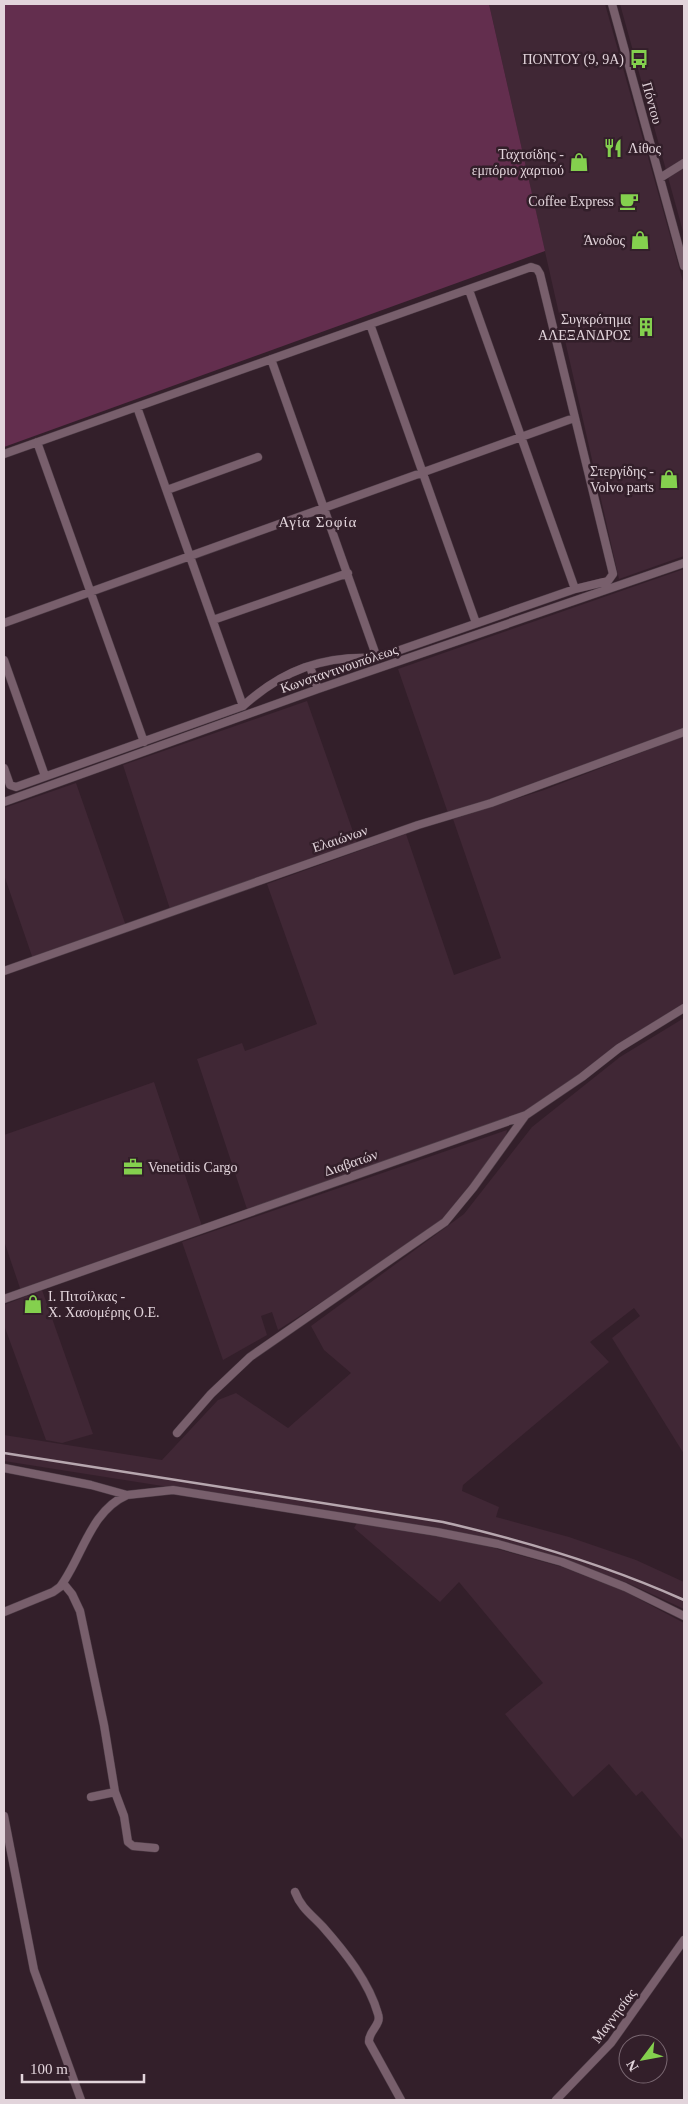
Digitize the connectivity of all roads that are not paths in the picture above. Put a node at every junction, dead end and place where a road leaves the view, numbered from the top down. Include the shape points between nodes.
1 (612, 4) edge
2 (684, 163) edge
3 (660, 178) junction
4 (684, 266) edge
5 (469, 290) junction
6 (370, 324) junction
7 (271, 359) junction
8 (137, 407) junction
9 (574, 418) junction
10 (522, 436) junction
11 (37, 442) junction
12 (4, 454) edge
13 (258, 457) dead end
14 (422, 472) junction
15 (167, 490) junction
16 (324, 508) junction
17 (190, 556) junction
18 (684, 563) edge
19 (348, 573) junction
20 (575, 589) junction
21 (92, 591) junction
22 (213, 620) junction
23 (4, 623) edge
24 (476, 623) junction
25 (377, 658) junction
26 (4, 660) edge
27 (310, 667) junction
28 (318, 689) junction
29 (243, 706) junction
30 (684, 732) edge
31 (144, 742) junction
32 (4, 768) edge
33 (45, 776) junction
34 (4, 802) edge
35 (4, 971) edge
36 (684, 1008) edge
37 (526, 1116) junction
38 (4, 1299) edge
39 (177, 1433) dead end
40 (4, 1468) edge
41 (127, 1495) junction
42 (63, 1583) junction
43 (4, 1612) edge
44 (684, 1616) edge
45 (114, 1792) junction
46 (92, 1797) dead end
47 (4, 1816) edge
48 (155, 1848) dead end
49 (295, 1892) dead end
50 (684, 1940) edge
51 (81, 2100) edge
52 (401, 2100) edge
53 (556, 2100) edge

1 - 3 street, Πόντου
2 - 3 street
3 - 4 street, Πόντου
5 - 6 street
5 - 9 street via 531,267 537,269
5 - 10 street
6 - 7 street
6 - 14 street
7 - 8 street
7 - 16 street
8 - 11 street
8 - 15 street
9 - 10 street
9 - 20 street via 613,574 608,581
10 - 14 street
10 - 20 street
11 - 12 street
11 - 21 street
13 - 15 street
14 - 16 street
14 - 24 street
15 - 17 street
16 - 17 street
16 - 19 street
17 - 21 street
17 - 22 street
18 - 28 street, Κωνσταντινουπόλεως
19 - 22 street
19 - 25 street
20 - 24 street
21 - 23 street
21 - 31 street
22 - 29 street
24 - 25 street
25 - 27 street via 345,657
26 - 33 street
27 - 28 street
27 - 29 street via 271,682
28 - 34 street, Κωνσταντινουπόλεως
29 - 31 street
30 - 35 street, Ελαιώνων via 491,804 418,825
31 - 33 street
32 - 33 street via 12,787
36 - 37 street, Διαβατών via 619,1048
37 - 38 street, Διαβατών
37 - 39 street via 445,1222 250,1357
40 - 41 street
41 - 42 street via 114,1502 100,1518
41 - 44 street via 173,1490 498,1544 562,1562 625,1587
42 - 43 street via 53,1592
42 - 45 street via 80,1611 104,1725
45 - 46 street
45 - 48 street via 124,1816 130,1845
47 - 51 street via 34,1970
49 - 52 street via 303,1909 348,1956 356,1969 378,2014 370,2042
50 - 53 street, Μαγνησίας via 611,2043

